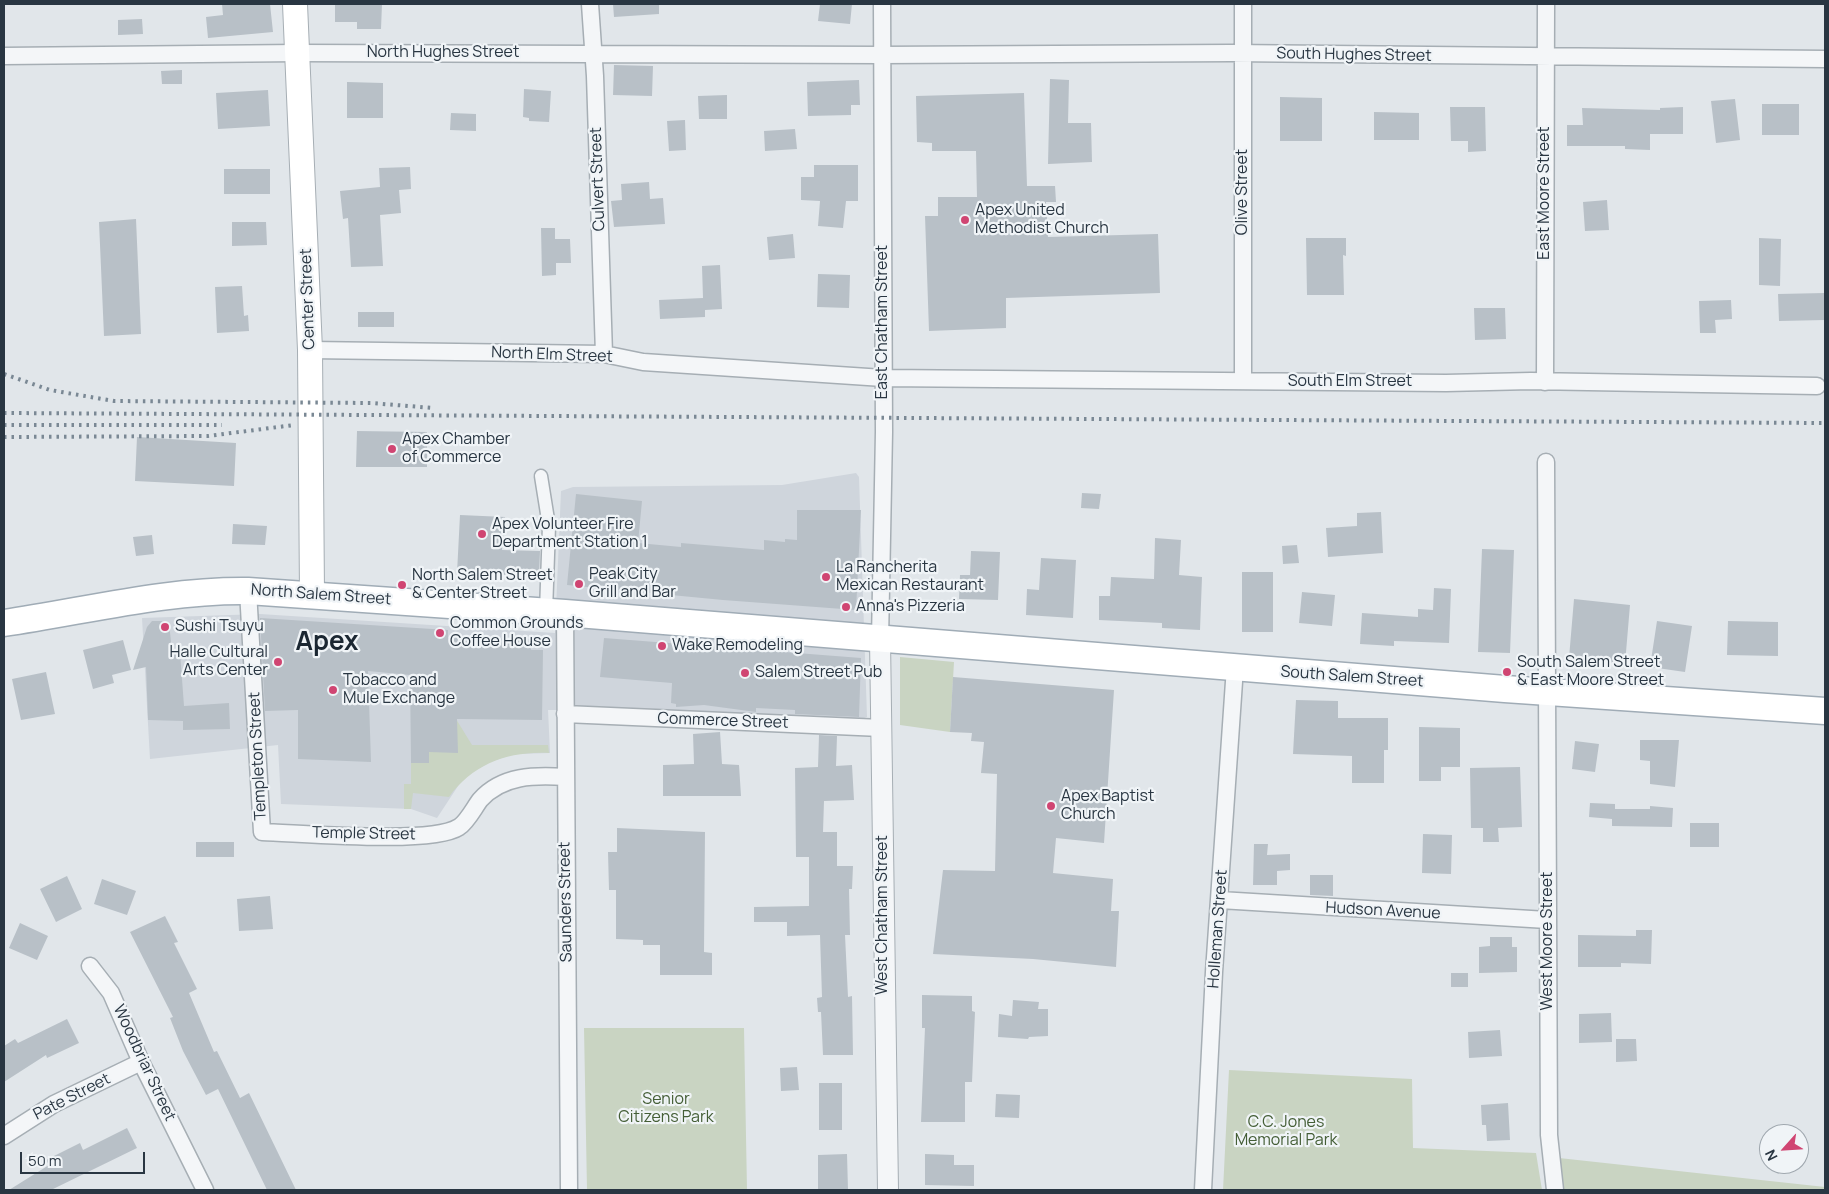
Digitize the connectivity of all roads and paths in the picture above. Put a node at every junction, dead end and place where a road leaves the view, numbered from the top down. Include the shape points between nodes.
1 (295, 4) edge
2 (590, 4) edge
3 (882, 4) edge
4 (1243, 4) edge
5 (1546, 4) edge
6 (592, 52) junction
7 (298, 53) junction
8 (1243, 54) junction
9 (882, 55) junction
10 (4, 56) edge
11 (1545, 57) junction
12 (1825, 59) edge
13 (310, 350) junction
14 (604, 354) junction
15 (883, 378) junction
16 (1243, 381) junction
17 (1545, 382) junction
18 (1817, 386) dead end
19 (1546, 462) dead end
20 (542, 476) dead end
21 (248, 590) junction
22 (312, 594) junction
23 (555, 613) junction
24 (4, 623) edge
25 (880, 640) junction
26 (1235, 668) junction
27 (1546, 692) junction
28 (1825, 711) edge
29 (565, 714) junction
30 (881, 728) junction
31 (565, 777) junction
32 (262, 832) joint
33 (1220, 900) junction
34 (1547, 920) junction
35 (90, 966) dead end
36 (142, 1062) junction
37 (4, 1134) edge
38 (205, 1190) edge
39 (569, 1190) edge
40 (888, 1190) edge
41 (1203, 1190) edge
42 (1555, 1190) edge

1 - 7 main road, Center Street
2 - 6 street, Culvert Street
3 - 9 street, East Chatham Street
4 - 8 street, Olive Street
5 - 11 street, East Moore Street
6 - 7 street, North Hughes Street
6 - 9 street, North Hughes Street
6 - 14 street, Culvert Street
7 - 10 street, North Hughes Street
7 - 13 main road, Center Street
8 - 9 street, South Hughes Street
8 - 11 street, South Hughes Street
8 - 16 street, Olive Street
9 - 15 street, East Chatham Street
11 - 12 street, South Hughes Street
11 - 17 street, East Moore Street
13 - 14 street, North Elm Street
13 - 22 main road, Center Street
14 - 15 street, North Elm Street via 643,362
15 - 16 street, South Elm Street
15 - 25 street, East Chatham Street
16 - 17 street, South Elm Street
17 - 18 street, South Elm Street
19 - 27 street
20 - 23 street
21 - 22 main road, North Salem Street
21 - 24 main road, North Salem Street via 207,590 154,596
21 - 32 street, Templeton Street
22 - 23 main road, North Salem Street
23 - 25 main road, North Salem Street
23 - 29 street, Saunders Street
25 - 26 main road, South Salem Street
25 - 30 street, West Chatham Street
26 - 27 main road, South Salem Street
26 - 33 street, Holleman Street
27 - 28 main road, South Salem Street
27 - 34 street, West Moore Street
29 - 30 street, Commerce Street
29 - 31 street, Saunders Street
30 - 40 street, West Chatham Street
31 - 32 street, Temple Street via 532,775 508,781 484,796 460,827 440,832 410,837
31 - 39 street, Saunders Street
33 - 34 street, Hudson Avenue
33 - 41 street, Holleman Street
34 - 42 street, West Moore Street via 1549,1135
35 - 36 street, Woodbriar Street via 111,993
36 - 37 street, Pate Street via 54,1104
36 - 38 street, Woodbriar Street

